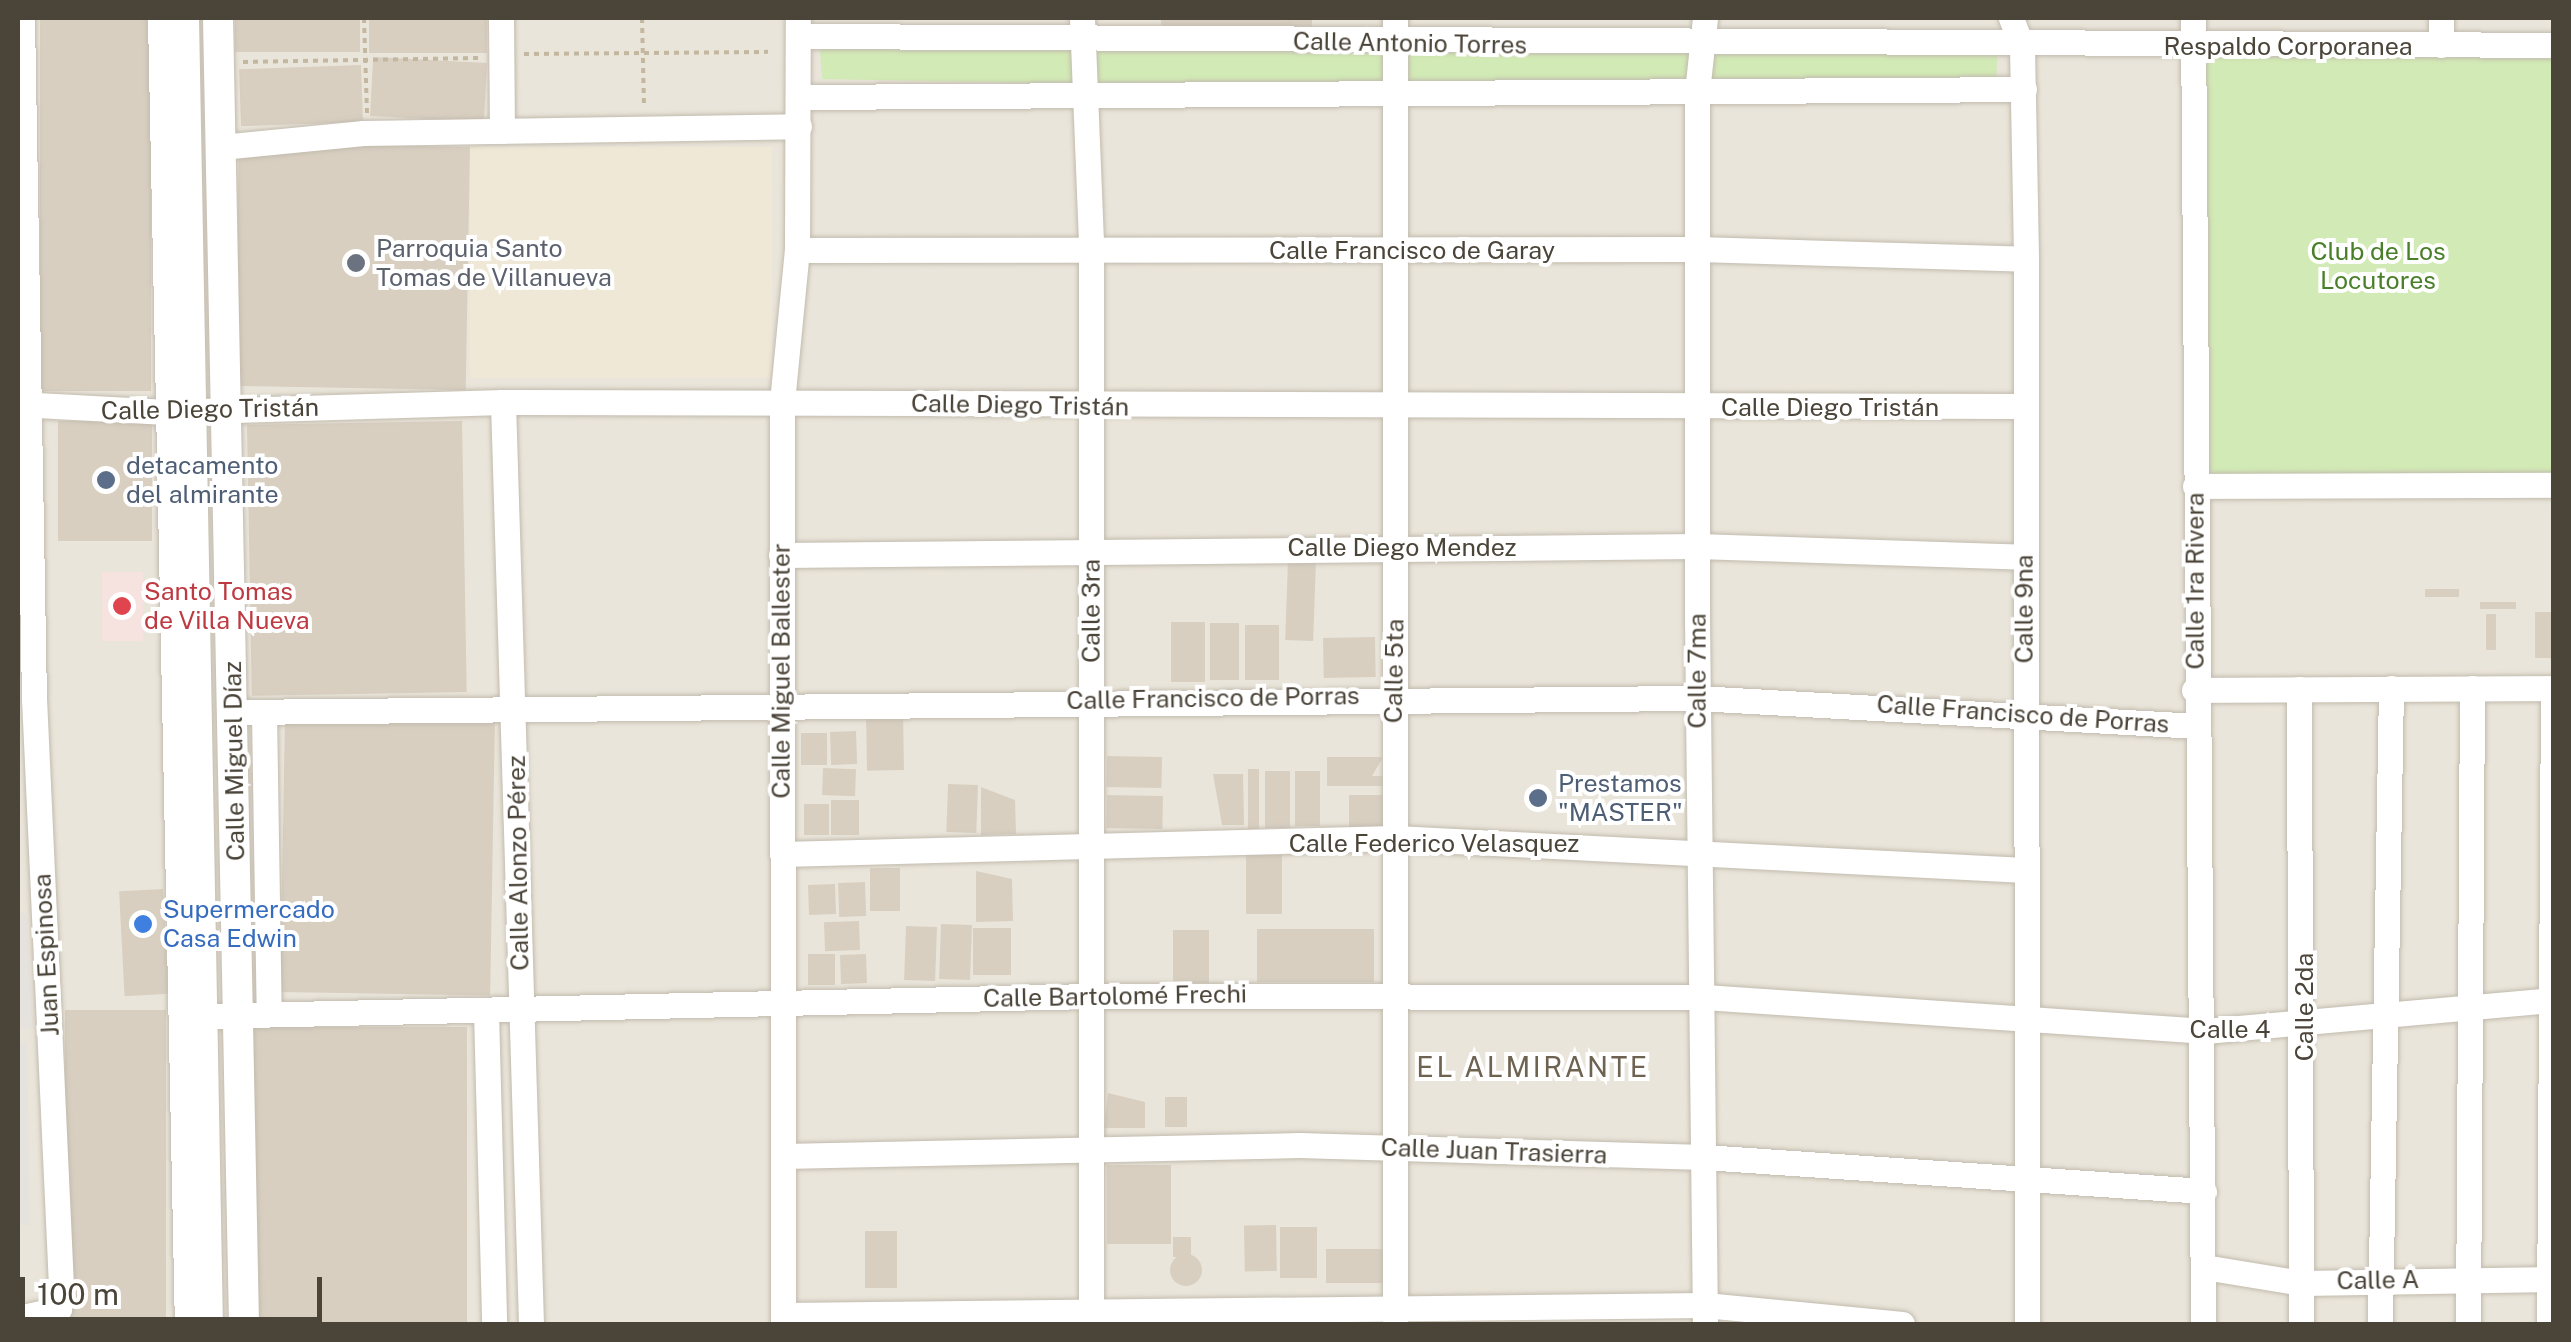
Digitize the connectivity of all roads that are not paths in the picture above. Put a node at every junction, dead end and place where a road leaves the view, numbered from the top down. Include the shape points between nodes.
1 (22, 18) edge
2 (160, 18) edge
3 (184, 18) edge
4 (218, 18) edge
5 (501, 18) edge
6 (1706, 18) edge
7 (2010, 18) edge
8 (2193, 18) edge
9 (2442, 18) edge
10 (798, 26) edge
11 (1082, 28) edge
12 (1393, 30) edge
13 (1703, 45) junction
14 (2442, 45) junction
15 (2554, 45) edge
16 (2192, 46) junction
17 (2022, 47) junction
18 (2024, 90) junction
19 (1697, 92) junction
20 (1389, 94) junction
21 (799, 97) junction
22 (1089, 100) junction
23 (799, 126) junction
24 (502, 131) junction
25 (221, 148) junction
26 (1092, 247) junction
27 (1698, 249) junction
28 (797, 250) junction
29 (1390, 251) junction
30 (2026, 258) junction
31 (503, 402) junction
32 (782, 402) junction
33 (24, 406) edge
34 (2023, 406) junction
35 (1092, 407) junction
36 (1391, 407) junction
37 (1698, 407) junction
38 (226, 410) junction
39 (178, 412) junction
40 (2554, 485) edge
41 (2195, 486) junction
42 (1396, 546) junction
43 (1698, 546) junction
44 (1091, 550) junction
45 (781, 555) junction
46 (2024, 557) junction
47 (2391, 688) junction
48 (2472, 688) junction
49 (2553, 688) edge
50 (2299, 689) junction
51 (2194, 690) junction
52 (1392, 696) junction
53 (1698, 698) junction
54 (1091, 699) junction
55 (514, 704) junction
56 (781, 711) junction
57 (233, 712) junction
58 (264, 712) junction
59 (2024, 715) junction
60 (2194, 726) junction
61 (1395, 838) junction
62 (1090, 848) junction
63 (1698, 848) junction
64 (782, 854) junction
65 (2025, 870) junction
66 (1394, 995) junction
67 (1088, 996) junction
68 (1704, 997) junction
69 (782, 1001) junction
70 (2552, 1001) edge
71 (2469, 1006) junction
72 (486, 1011) junction
73 (521, 1011) junction
74 (268, 1014) junction
75 (235, 1015) junction
76 (203, 1016) junction
77 (2386, 1017) junction
78 (2026, 1022) junction
79 (2304, 1028) junction
80 (2205, 1030) junction
81 (1394, 1148) junction
82 (1092, 1150) junction
83 (782, 1156) junction
84 (1704, 1157) junction
85 (2026, 1176) junction
86 (2204, 1191) junction
87 (2204, 1267) junction
88 (2381, 1279) junction
89 (2468, 1279) junction
90 (2551, 1279) edge
91 (2302, 1283) junction
92 (1705, 1315) edge
93 (1395, 1316) edge
94 (1090, 1317) edge
95 (18, 1318) edge
96 (783, 1320) edge
97 (186, 1324) edge
98 (208, 1324) edge
99 (244, 1324) edge
100 (494, 1324) edge
101 (532, 1324) edge
102 (1902, 1324) edge
103 (2027, 1324) edge
104 (2202, 1324) edge
105 (2301, 1324) edge
106 (2380, 1324) edge
107 (2468, 1324) edge
108 (2549, 1324) edge

1 - 33 street, Juan Espinosa
2 - 39 street, Calle Miguel Díaz
3 - 39 street, Calle Miguel Díaz
4 - 25 street, Calle Miguel Díaz
5 - 24 street
6 - 13 street, Calle 7ma
7 - 17 street, Calle 9na
8 - 16 street, Calle 1ra Rivera
9 - 14 street
10 - 11 street, Calle Antonio Torres
10 - 21 street, Calle Miguel Ballester
11 - 12 street, Calle Antonio Torres
11 - 22 street, Calle 3ra
12 - 13 street, Calle Antonio Torres
12 - 20 street, Calle 5ta
13 - 17 street, Calle Antonio Torres
13 - 19 street, Calle 7ma
14 - 15 street, Respaldo Corporanea
14 - 16 street, Respaldo Corporanea
16 - 17 street, Respaldo Corporanea
16 - 41 street, Calle 1ra Rivera
17 - 18 street, Calle 9na
18 - 19 street
18 - 30 street, Calle 9na
19 - 20 street
19 - 27 street, Calle 7ma
20 - 22 street
20 - 29 street, Calle 5ta
21 - 22 street
21 - 23 street, Calle Miguel Ballester
22 - 26 street, Calle 3ra
23 - 24 street
23 - 28 street, Calle Miguel Ballester
24 - 25 street
25 - 38 street, Calle Miguel Díaz
26 - 28 street, Calle Francisco de Garay
26 - 29 street, Calle Francisco de Garay
26 - 35 street, Calle 3ra
27 - 29 street, Calle Francisco de Garay
27 - 30 street, Calle Francisco de Garay
27 - 37 street, Calle 7ma
28 - 32 street, Calle Miguel Ballester
29 - 36 street, Calle 5ta
30 - 34 street, Calle 9na
31 - 32 street, Calle Diego Tristán
31 - 38 street, Calle Diego Tristán
31 - 55 street, Calle Alonzo Pérez
32 - 35 street, Calle Diego Tristán
32 - 45 street, Calle Miguel Ballester
33 - 39 street, Calle Diego Tristán
33 - 95 street, Juan Espinosa via 61,1286 59,1309
34 - 37 street, Calle Diego Tristán
34 - 46 street, Calle 9na
35 - 36 street, Calle Diego Tristán
35 - 44 street, Calle 3ra
36 - 37 street, Calle Diego Tristán
36 - 42 street, Calle 5ta
37 - 43 street, Calle 7ma
38 - 39 street, Calle Diego Tristán
38 - 57 street, Calle Miguel Díaz
39 - 76 street, Calle Miguel Díaz
39 - 97 street, Calle Miguel Díaz
40 - 41 street
41 - 51 street, Calle 1ra Rivera
42 - 43 street, Calle Diego Mendez
42 - 44 street, Calle Diego Mendez
42 - 52 street, Calle 5ta
43 - 46 street, Calle Diego Mendez
43 - 53 street, Calle 7ma
44 - 45 street, Calle Diego Mendez
44 - 54 street, Calle 3ra
45 - 56 street, Calle Miguel Ballester
46 - 59 street, Calle 9na
47 - 48 street
47 - 50 street
47 - 77 street
48 - 49 street
48 - 71 street
49 - 70 street
50 - 51 street
50 - 79 street, Calle 2da
51 - 60 street, Calle 1ra Rivera
52 - 53 street, Calle Francisco de Porras
52 - 54 street, Calle Francisco de Porras
52 - 61 street, Calle 5ta
53 - 59 street, Calle Francisco de Porras
53 - 63 street, Calle 7ma
54 - 56 street, Calle Francisco de Porras
54 - 62 street, Calle 3ra
55 - 56 street, Calle Francisco de Porras
55 - 58 street, Calle Francisco de Porras
55 - 73 street, Calle Alonzo Pérez
56 - 64 street, Calle Miguel Ballester
57 - 58 street, Calle Francisco de Porras
57 - 75 street, Calle Miguel Díaz
58 - 74 street
59 - 60 street, Calle Francisco de Porras
59 - 65 street, Calle 9na
60 - 80 street, Calle 1ra Rivera
61 - 62 street, Calle Federico Velasquez
61 - 63 street, Calle Federico Velasquez
61 - 66 street, Calle 5ta
62 - 64 street, Calle Federico Velasquez
62 - 67 street, Calle 3ra
63 - 65 street, Calle Federico Velasquez
63 - 68 street, Calle 7ma
64 - 69 street, Calle Miguel Ballester
65 - 78 street, Calle 9na
66 - 67 street, Calle Bartolomé Frechi
66 - 68 street, Calle Bartolomé Frechi
66 - 81 street, Calle 5ta
67 - 69 street, Calle Bartolomé Frechi
67 - 82 street, Calle 3ra
68 - 78 street, Calle Bartolomé Frechi
68 - 84 street, Calle 7ma
69 - 73 street, Calle Bartolomé Frechi
69 - 83 street, Calle Miguel Ballester
70 - 71 street, Calle 4
70 - 90 street
71 - 77 street, Calle 4
71 - 89 street
72 - 73 street, Calle Bartolomé Frechi
72 - 74 street, Calle Bartolomé Frechi
72 - 100 street
73 - 101 street, Calle Alonzo Pérez
74 - 75 street, Calle Bartolomé Frechi
75 - 76 street, Calle Bartolomé Frechi
75 - 99 street, Calle Miguel Díaz
76 - 98 street, Calle Miguel Díaz
77 - 79 street, Calle 4
77 - 88 street
78 - 80 street, Calle 4
78 - 85 street, Calle 9na
79 - 80 street, Calle 4
79 - 91 street, Calle 2da
80 - 86 street, Calle 1ra Rivera
81 - 82 street, Calle Juan Trasierra
81 - 84 street, Calle Juan Trasierra
81 - 93 street, Calle 5ta
82 - 83 street, Calle Juan Trasierra
82 - 94 street, Calle 3ra
83 - 96 street, Calle Miguel Ballester
84 - 85 street, Calle Juan Trasierra
84 - 92 street, Calle 7ma
85 - 86 street, Calle Juan Trasierra
85 - 103 street, Calle 9na
86 - 87 street, Calle 1ra Rivera
87 - 91 street, Calle A
87 - 104 street, Calle 1ra Rivera
88 - 89 street, Calle A
88 - 91 street, Calle A
88 - 106 street
89 - 90 street, Calle A
89 - 107 street
90 - 108 street
91 - 105 street, Calle 2da
92 - 93 street
92 - 102 street
93 - 94 street
94 - 96 street

